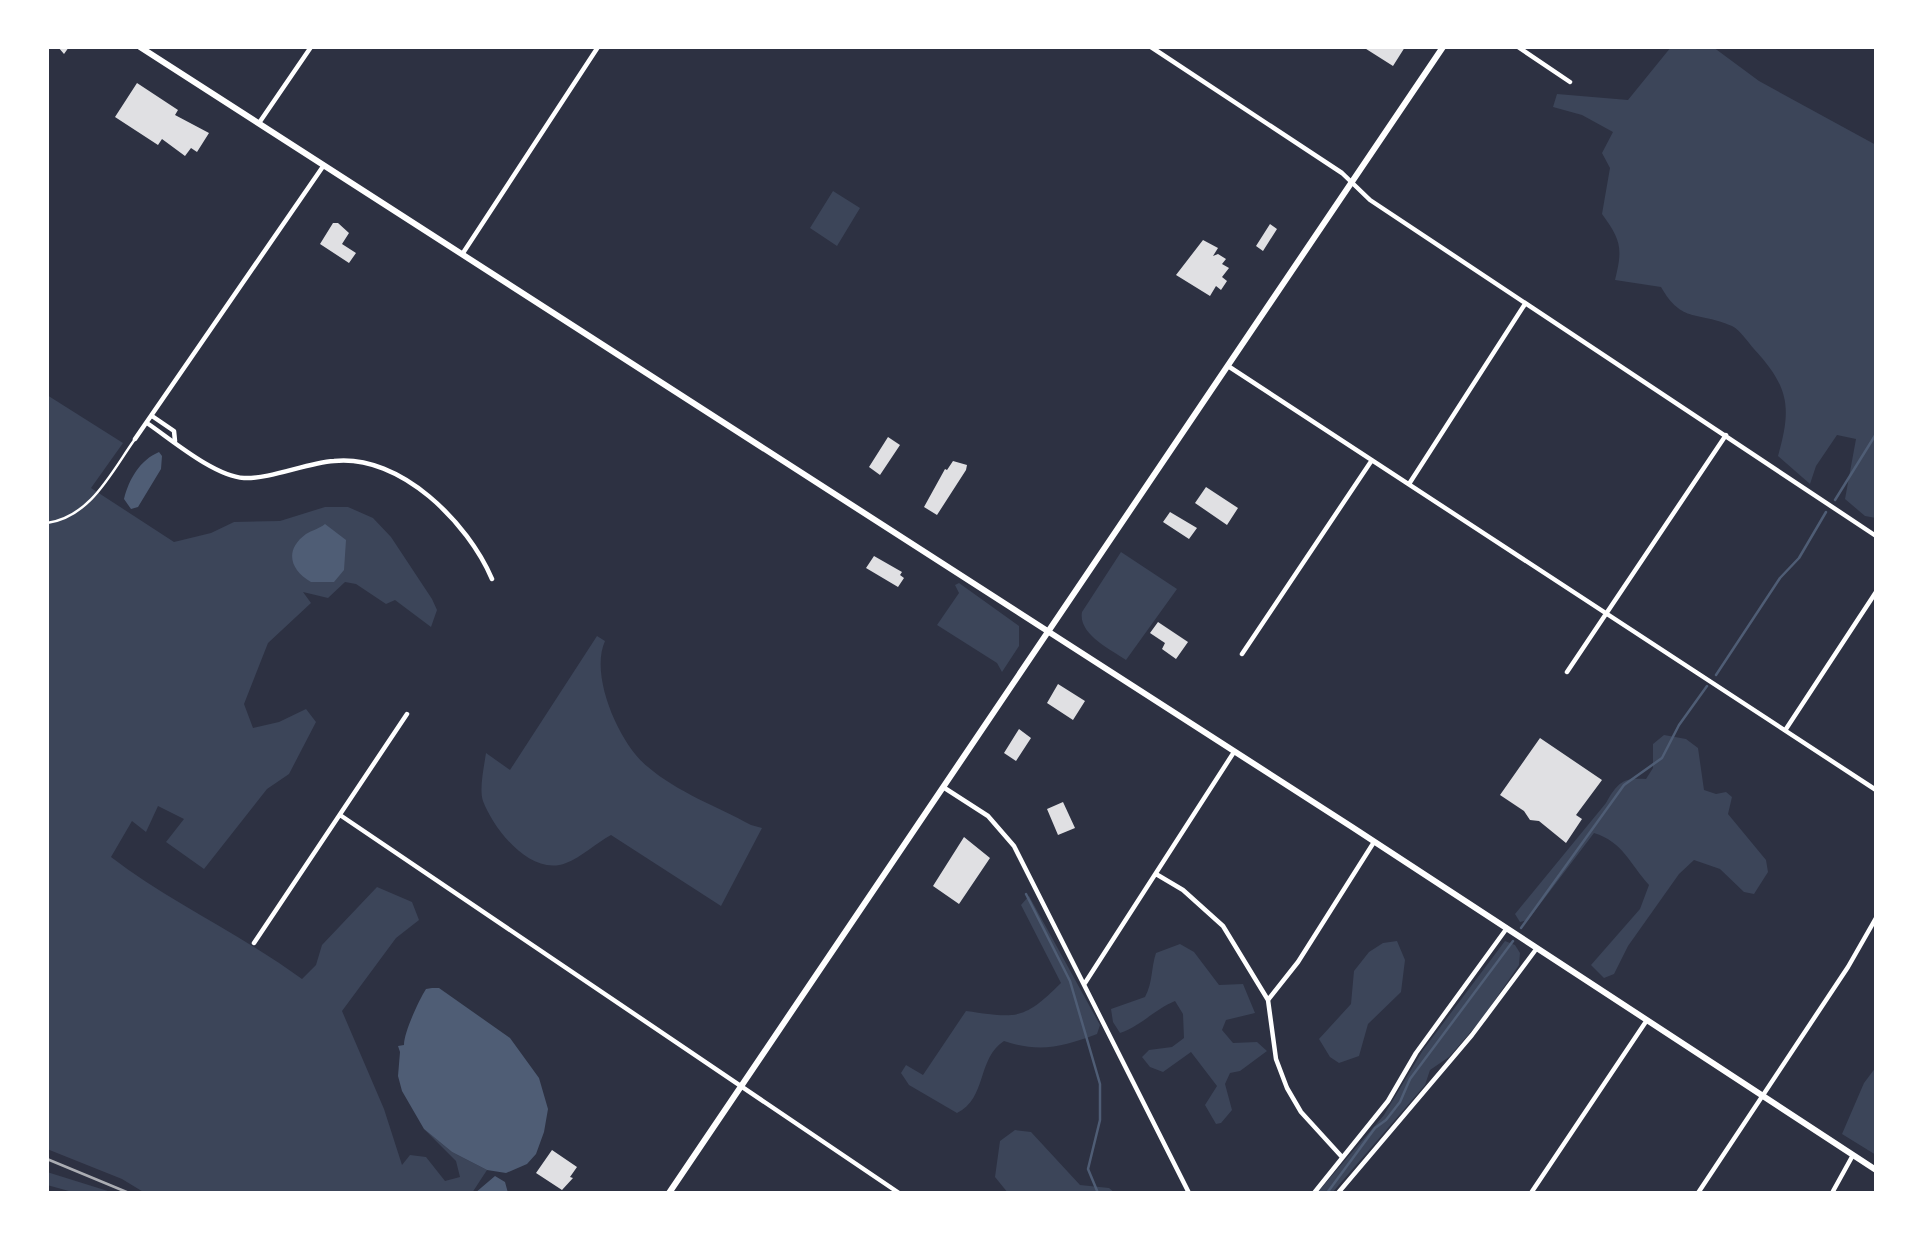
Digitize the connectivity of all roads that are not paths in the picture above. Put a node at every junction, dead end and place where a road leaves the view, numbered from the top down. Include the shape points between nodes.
1 (140, 47) edge
2 (311, 47) edge
3 (598, 47) edge
4 (1151, 47) edge
5 (1443, 47) edge
6 (1518, 47) edge
7 (1570, 82) dead end
8 (259, 123) junction
9 (324, 165) junction
10 (1350, 184) junction
11 (463, 253) junction
12 (1525, 303) junction
13 (1227, 365) junction
14 (152, 416) junction
15 (146, 423) junction
16 (1726, 435) junction
17 (135, 439) joint
18 (175, 442) junction
19 (1373, 460) junction
20 (1409, 484) junction
21 (47, 523) edge
22 (1876, 536) edge
23 (492, 579) dead end
24 (1876, 592) edge
25 (1608, 614) junction
26 (1047, 631) junction
27 (1242, 654) dead end
28 (1567, 672) dead end
29 (407, 714) dead end
30 (1786, 729) junction
31 (1234, 751) junction
32 (943, 787) junction
33 (1876, 790) edge
34 (340, 815) junction
35 (1374, 842) junction
36 (1156, 874) junction
37 (1876, 918) edge
38 (1507, 928) junction
39 (254, 943) dead end
40 (1537, 948) junction
41 (1085, 984) junction
42 (1268, 1000) junction
43 (1647, 1020) junction
44 (741, 1086) junction
45 (1763, 1096) junction
46 (1853, 1155) junction
47 (1342, 1157) junction
48 (1876, 1170) edge
49 (669, 1193) edge
50 (899, 1193) edge
51 (1189, 1193) edge
52 (1314, 1193) edge
53 (1338, 1193) edge
54 (1531, 1193) edge
55 (1698, 1193) edge
56 (1832, 1193) edge

1 - 8 main road
2 - 8 street
3 - 11 street
4 - 10 street via 1342,173
5 - 10 main road
6 - 7 street
8 - 9 main road
9 - 11 main road
9 - 14 street
10 - 12 street
10 - 13 main road
11 - 26 main road
12 - 16 street
12 - 20 street
13 - 19 street
13 - 26 main road
14 - 15 street
14 - 18 street via 174,431
15 - 17 street
15 - 18 street
16 - 22 street
16 - 25 street
17 - 21 lane via 89,503 73,515
18 - 23 street via 219,471 245,478 335,460 381,467 447,511 469,537
19 - 20 street
19 - 27 street
20 - 25 street
24 - 30 street
25 - 28 street
25 - 30 street
26 - 31 main road
26 - 32 main road
29 - 34 street
30 - 33 street
31 - 35 main road
31 - 36 street
32 - 41 street via 985,814 1010,840
32 - 44 main road
34 - 39 street
34 - 44 street
35 - 38 main road
35 - 42 street via 1298,962
36 - 41 street
36 - 42 street via 1183,890 1223,926
37 - 45 street
38 - 40 main road
38 - 47 street via 1416,1053 1388,1101
40 - 43 main road
40 - 53 street via 1472,1035
41 - 51 street
42 - 47 street via 1276,1059 1287,1088 1301,1112
43 - 45 main road
43 - 54 street
44 - 49 main road
44 - 50 street
45 - 46 main road
45 - 55 street
46 - 48 main road
46 - 56 street
47 - 52 street

